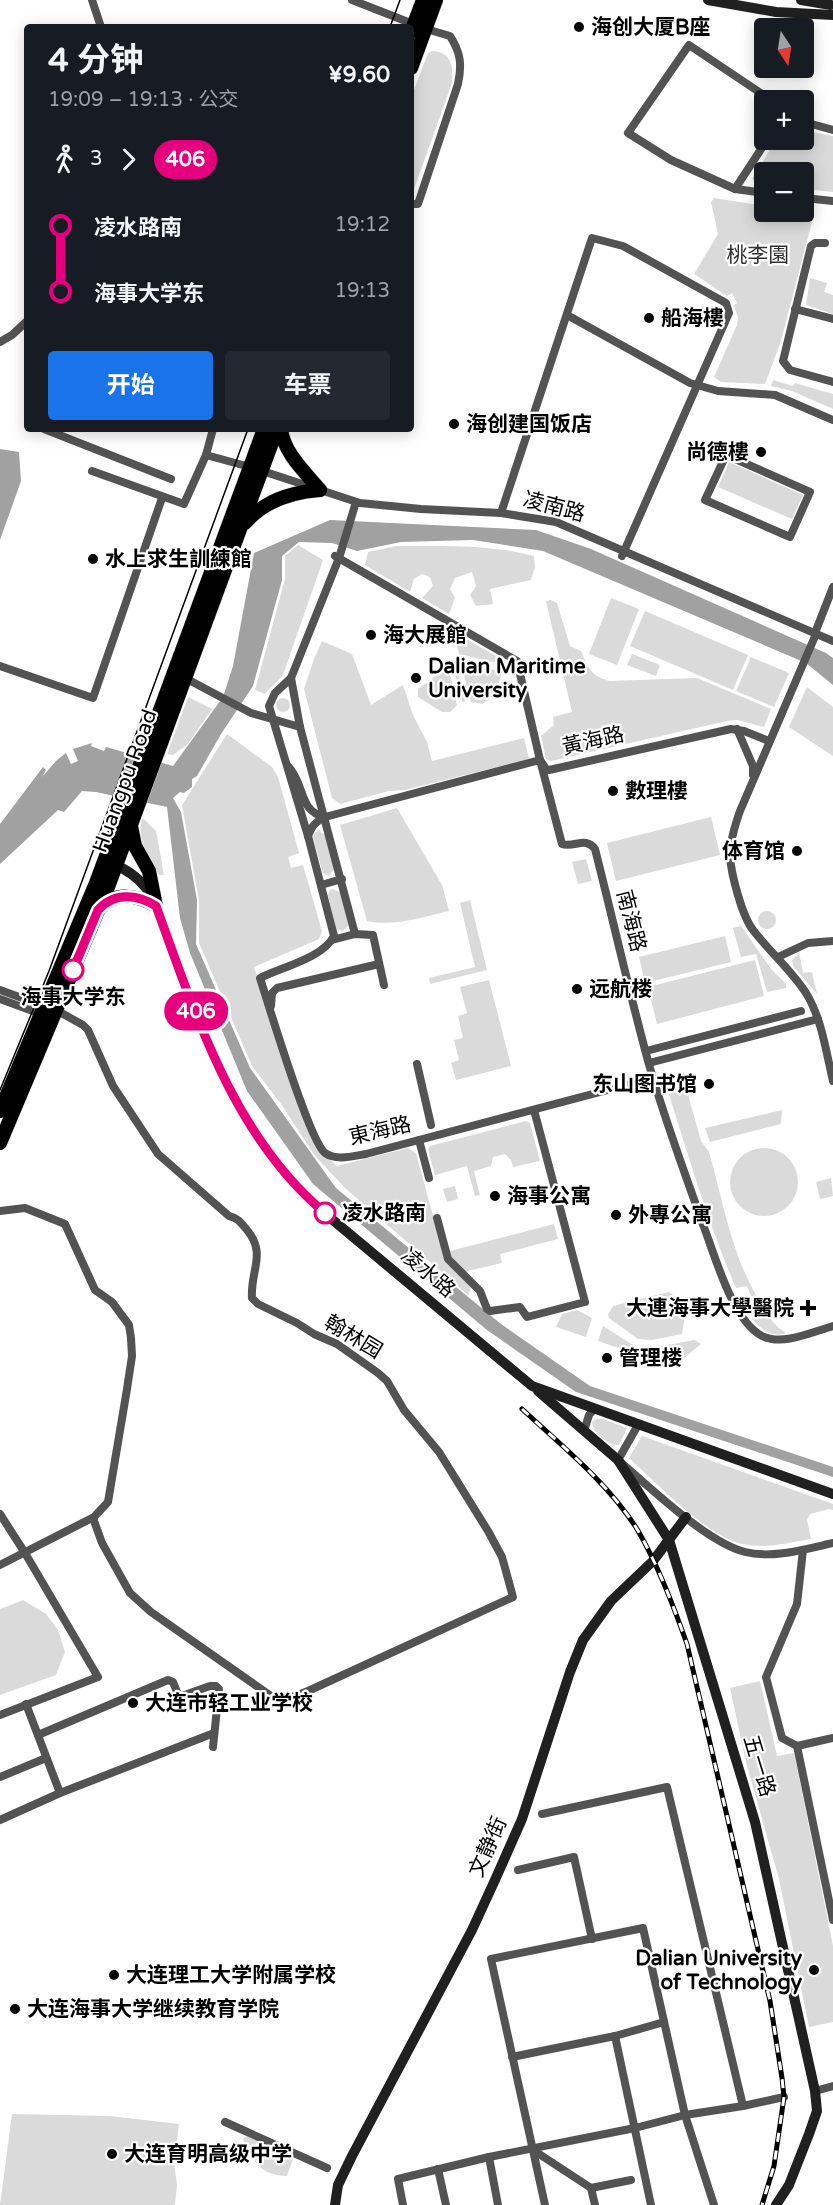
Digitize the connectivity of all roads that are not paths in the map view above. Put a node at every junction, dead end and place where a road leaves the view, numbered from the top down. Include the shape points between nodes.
1 (92, 0) edge
2 (352, 0) edge
3 (423, 0) edge
4 (436, 0) edge
5 (708, 0) edge
6 (742, 0) edge
7 (801, 0) edge
8 (815, 0) edge
9 (831, 10) edge
10 (100, 24) edge
11 (408, 24) edge
12 (417, 28) edge
13 (414, 48) edge
14 (756, 90) edge
15 (814, 125) edge
16 (833, 130) edge
17 (760, 150) edge
18 (735, 189) junction
19 (754, 192) edge
20 (814, 199) edge
21 (833, 201) edge
22 (414, 204) edge
23 (825, 243) dead end
24 (795, 309) junction
25 (567, 315) junction
26 (833, 319) edge
27 (24, 324) edge
28 (0, 342) edge
29 (833, 382) edge
30 (697, 385) junction
31 (833, 420) edge
32 (52, 432) edge
33 (212, 432) edge
34 (263, 432) edge
35 (277, 432) edge
36 (280, 432) edge
37 (206, 455) junction
38 (256, 469) junction
39 (92, 471) dead end
40 (171, 479) dead end
41 (320, 490) junction
42 (162, 498) junction
43 (356, 502) junction
44 (501, 513) junction
45 (240, 529) junction
46 (790, 537) joint
47 (623, 553) junction
48 (337, 557) junction
49 (833, 587) edge
50 (815, 634) junction
51 (833, 641) edge
52 (0, 666) edge
53 (185, 678) junction
54 (291, 678) junction
55 (274, 721) junction
56 (300, 727) junction
57 (737, 729) junction
58 (770, 741) junction
59 (150, 754) junction
60 (540, 760) junction
61 (286, 763) junction
62 (753, 780) junction
63 (129, 817) junction
64 (325, 817) junction
65 (308, 836) junction
66 (110, 862) junction
67 (342, 879) junction
68 (321, 885) junction
69 (156, 906) junction
70 (98, 910) junction
71 (356, 934) junction
72 (332, 940) junction
73 (833, 941) edge
74 (778, 957) junction
75 (379, 964) junction
76 (384, 985) dead end
77 (0, 990) edge
78 (0, 999) edge
79 (47, 1010) junction
80 (801, 1011) dead end
81 (272, 1014) junction
82 (818, 1019) junction
83 (646, 1051) junction
84 (649, 1063) junction
85 (417, 1064) dead end
86 (653, 1078) junction
87 (833, 1081) edge
88 (534, 1110) junction
89 (0, 1111) edge
90 (432, 1125) dead end
91 (419, 1140) junction
92 (0, 1143) edge
93 (429, 1178) dead end
94 (0, 1210) edge
95 (437, 1218) dead end
96 (833, 1326) edge
97 (532, 1386) junction
98 (594, 1409) junction
99 (638, 1425) junction
100 (584, 1431) junction
101 (618, 1460) junction
102 (833, 1494) edge
103 (0, 1514) edge
104 (686, 1517) junction
105 (93, 1518) junction
106 (669, 1540) junction
107 (833, 1543) edge
108 (803, 1550) junction
109 (25, 1553) junction
110 (0, 1564) edge
111 (26, 1704) junction
112 (0, 1715) edge
113 (214, 1732) junction
114 (38, 1735) junction
115 (833, 1738) edge
116 (797, 1746) junction
117 (213, 1747) dead end
118 (46, 1758) junction
119 (0, 1777) edge
120 (60, 1793) junction
121 (542, 1814) dead end
122 (0, 1820) edge
123 (518, 1870) dead end
124 (833, 1920) edge
125 (592, 1939) junction
126 (664, 2022) junction
127 (615, 2036) junction
128 (512, 2057) junction
129 (833, 2086) edge
130 (815, 2091) junction
131 (784, 2097) dead end
132 (743, 2106) junction
133 (685, 2115) junction
134 (225, 2122) dead end
135 (635, 2128) junction
136 (533, 2150) junction
137 (489, 2157) junction
138 (327, 2168) dead end
139 (438, 2169) junction
140 (631, 2180) dead end
141 (591, 2188) junction
142 (335, 2205) edge
143 (403, 2205) edge
144 (446, 2205) edge
145 (498, 2205) edge
146 (544, 2205) edge
147 (595, 2205) edge
148 (651, 2205) edge
149 (714, 2205) edge
150 (776, 2205) edge

1 - 10 street
2 - 11 street
3 - 12 highway
4 - 12 highway
5 - 9 main road via 776,12
6 - 9 main road
7 - 9 main road
8 - 9 main road
12 - 13 highway
12 - 22 street via 450,36 462,64 418,204
14 - 18 street via 689,45 628,133 670,160
15 - 16 street
17 - 18 street
18 - 19 street
20 - 21 street
23 - 24 street via 811,246
24 - 26 street
24 - 29 street via 784,364 790,370
25 - 30 street
25 - 30 street via 592,238 623,246 726,303 729,313
25 - 44 street
27 - 28 street
30 - 31 street via 718,391 775,395
30 - 47 street
32 - 40 street
33 - 37 street
34 - 38 highway, Huangpu Road
35 - 38 highway, Huangpu Road
36 - 41 highway via 291,455
37 - 38 street, 凌南路
37 - 42 street via 184,504
38 - 41 street, 凌南路
38 - 45 highway, Huangpu Road
38 - 59 highway, Huangpu Road
39 - 42 street
41 - 43 street, 凌南路
41 - 45 highway via 303,491 270,503
42 - 52 street via 93,698
43 - 44 street, 凌南路
43 - 48 street
44 - 47 street, 凌南路 via 556,522
45 - 53 highway, Huangpu Road
46 - 46 street via 705,500 726,455 810,492
47 - 50 street, 凌南路
48 - 54 street
48 - 60 street, 南海路 via 518,661
49 - 50 street
50 - 51 street, 凌南路
50 - 58 street
53 - 55 street
53 - 59 highway, Huangpu Road
54 - 55 street via 275,693 270,706
54 - 56 street
55 - 56 street
55 - 61 street
56 - 64 street
57 - 58 street, 黃海路
57 - 60 street, 黃海路 via 549,770
57 - 62 street via 753,766
58 - 62 street
59 - 63 highway, Huangpu Road
60 - 64 street, 黃海路
60 - 83 street, 南海路 via 562,844 586,842 595,849
61 - 64 street via 296,774 308,809
61 - 65 street
62 - 74 street via 734,827 730,856 739,900 751,928
63 - 66 highway, Huangpu Road
63 - 69 highway via 132,839 149,871
64 - 65 street via 316,821
64 - 67 street
65 - 68 street
66 - 69 main road, 凌水路 via 144,886
66 - 70 highway, Huangpu Road
66 - 79 highway, Huangpu Road
67 - 68 street
67 - 71 street
68 - 72 street
69 - 70 highway via 138,897 119,897
69 - 97 main road, 凌水路 via 188,994 241,1112 287,1178
70 - 79 highway, Huangpu Road
71 - 72 street
71 - 75 street via 373,935
72 - 81 street, 東海路 via 320,952 260,978
73 - 74 street via 808,943
74 - 82 street via 805,992
75 - 76 street
75 - 81 street via 277,988 271,1003
77 - 79 street
78 - 79 street
79 - 89 highway, Huangpu Road
79 - 92 highway, Huangpu Road
79 - 105 street, 翰林园 via 88,1030 113,1086 158,1154 229,1216 239,1219 252,1237 258,1260 252,1298 337,1344 387,1382 404,1410 439,1452 502,1557 513,1597 284,1700 271,1696 130,1593
80 - 83 street
81 - 91 street, 東海路 via 302,1104 326,1154 340,1158
82 - 84 street
82 - 87 street
83 - 84 street, 南海路
84 - 86 street, 南海路
85 - 90 street
86 - 88 street, 東海路
86 - 96 street, 南海路 via 719,1267 741,1315 762,1336 777,1340
88 - 91 street, 東海路
88 - 95 street via 585,1302 527,1317 520,1307 490,1311 480,1291 448,1259
91 - 93 street
94 - 105 street via 25,1208 65,1224 95,1290 112,1302 129,1325 132,1356 108,1502
97 - 98 main road, 凌水路
97 - 100 main road, 五一路
98 - 99 main road, 凌水路
98 - 100 street
99 - 101 street
99 - 102 main road, 凌水路
100 - 101 main road, 五一路
101 - 104 street
101 - 106 main road, 五一路
103 - 109 street
104 - 106 main road, 文静街
104 - 108 street via 719,1542 747,1553
105 - 109 street
106 - 130 main road, 五一路 via 755,1822
106 - 142 main road, 文静街 via 611,1601 584,1640 522,1819 499,1872 352,2156 338,2186
107 - 108 street
108 - 116 street via 796,1604 766,1677 782,1738
109 - 110 street
109 - 111 street via 98,1677
111 - 112 street
111 - 114 street
113 - 114 street via 219,1689 210,1686 179,1697 173,1682 168,1680
113 - 117 street
113 - 120 street
114 - 118 street
115 - 116 street
116 - 124 street
118 - 119 street
118 - 120 street
120 - 122 street
121 - 132 street via 667,1787
123 - 125 street via 574,1857
125 - 126 street via 643,1928
125 - 128 street via 491,1959
126 - 127 street
126 - 133 street
127 - 128 street
127 - 135 street
128 - 136 street
129 - 130 street
130 - 150 main road, 五一路 via 817,2110 789,2185
131 - 132 street
132 - 133 street
133 - 135 street
133 - 149 street
134 - 138 street
135 - 136 street
135 - 148 street
136 - 137 street
136 - 141 street
136 - 146 street
137 - 139 street
137 - 145 street
139 - 143 street via 398,2179
139 - 144 street
140 - 141 street
141 - 147 street

